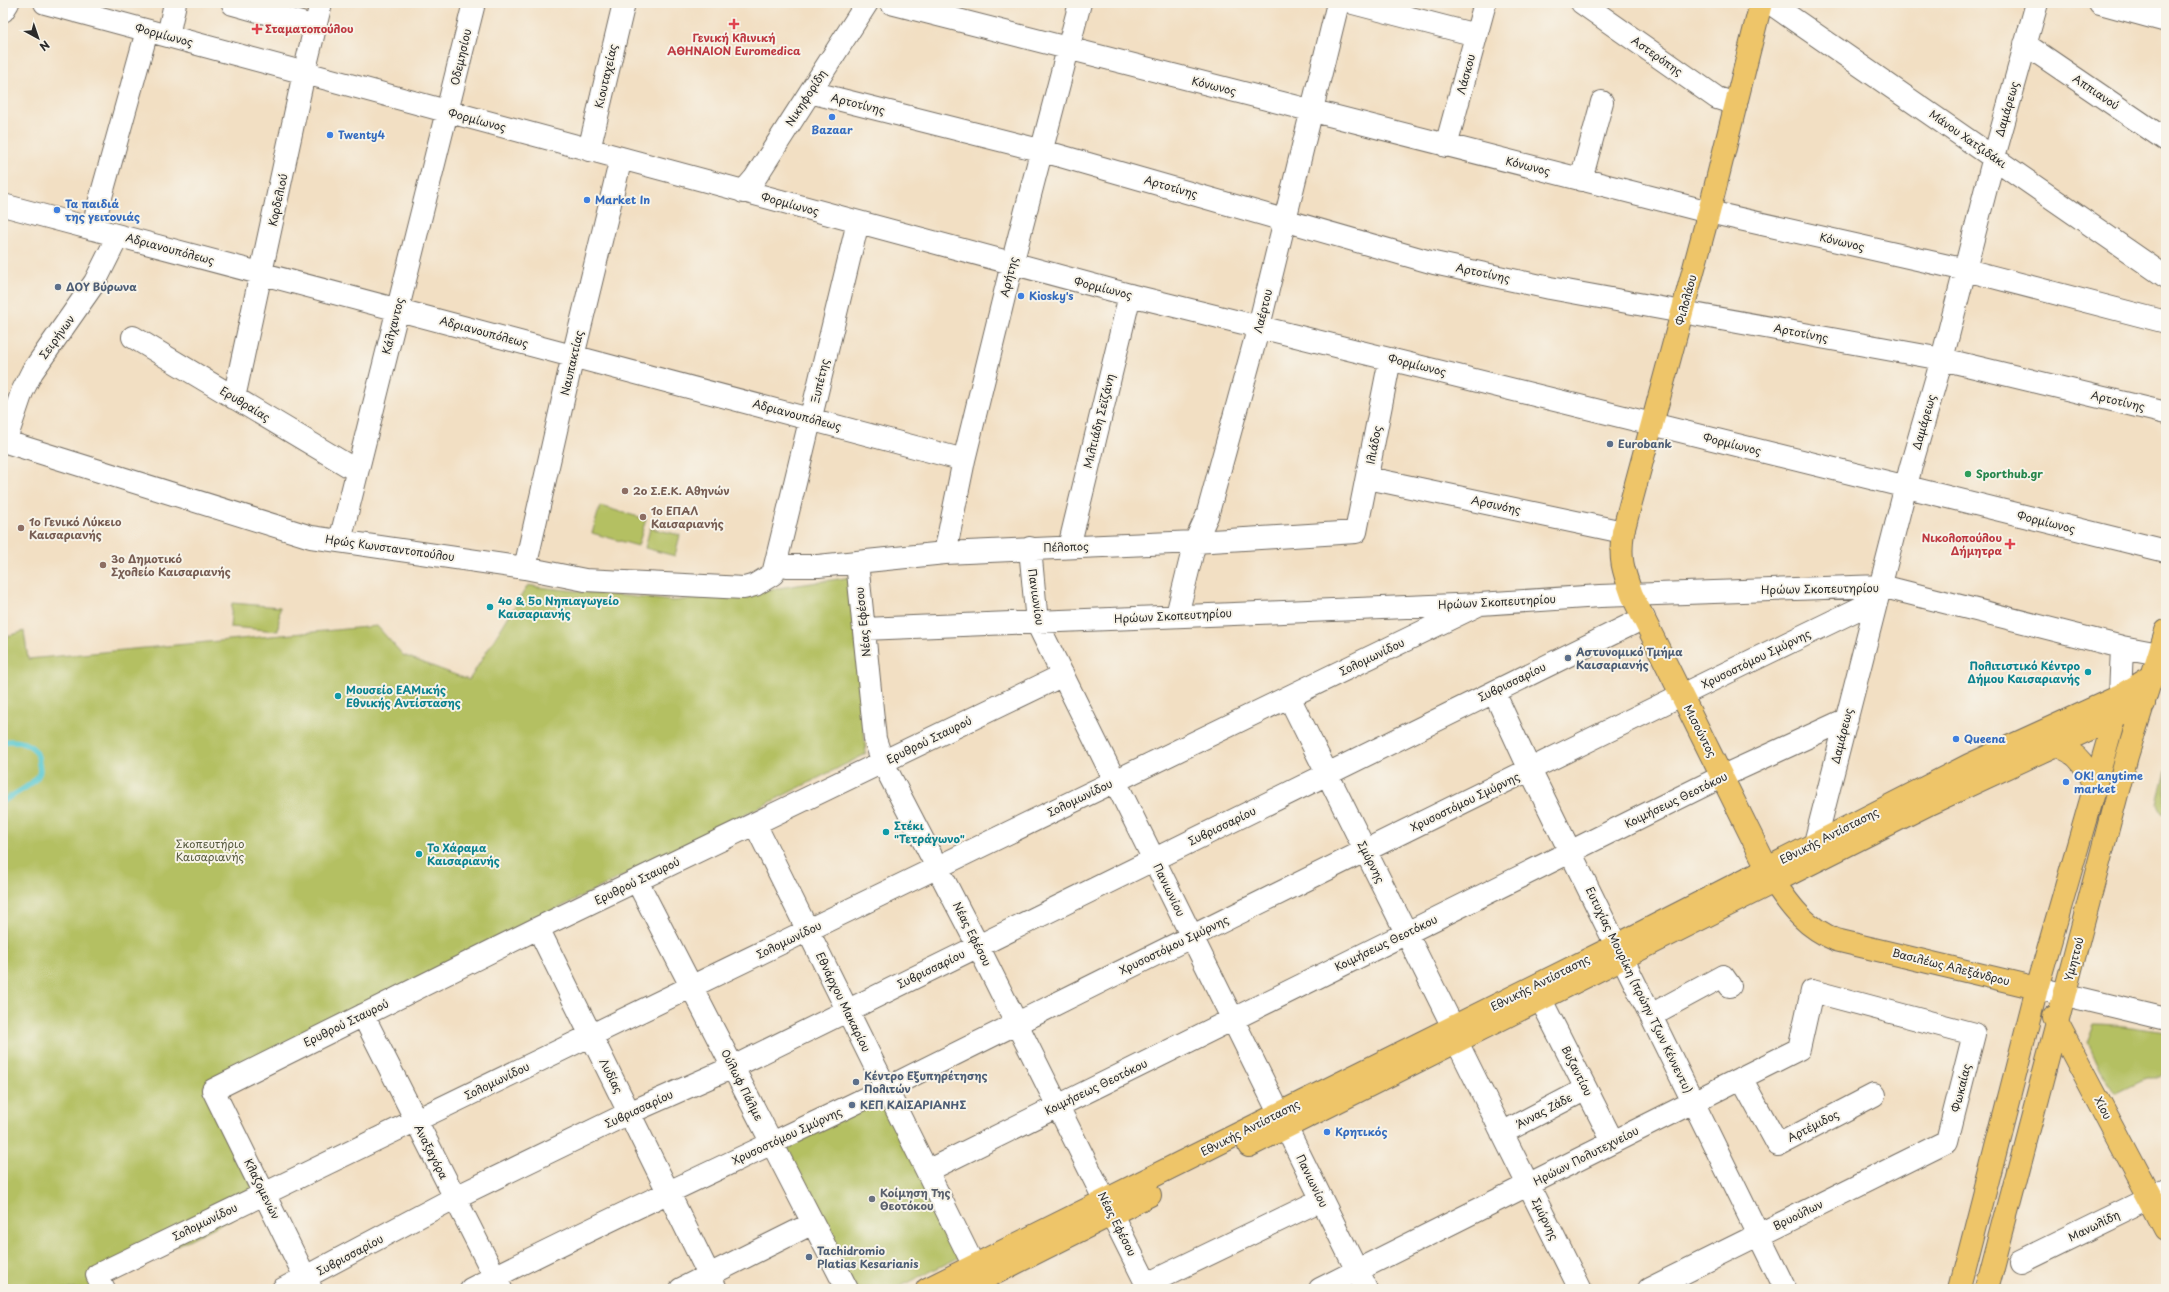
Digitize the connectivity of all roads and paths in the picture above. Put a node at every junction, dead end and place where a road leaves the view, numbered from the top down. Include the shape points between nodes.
1 (8, 3) edge
2 (45, 3) edge
3 (175, 3) edge
4 (321, 3) edge
5 (474, 3) edge
6 (624, 3) edge
7 (867, 3) edge
8 (891, 3) edge
9 (1080, 3) edge
10 (1338, 3) edge
11 (1353, 3) edge
12 (1485, 3) edge
13 (1582, 3) edge
14 (1761, 3) edge
15 (1770, 3) edge
16 (2037, 3) edge
17 (2100, 3) edge
18 (233, 4) edge
19 (71, 7) edge
20 (3, 11) edge
21 (2166, 21) edge
22 (316, 28) junction
23 (158, 33) junction
24 (1476, 35) junction
25 (2025, 44) junction
26 (1069, 50) junction
27 (304, 73) junction
28 (810, 92) junction
29 (1602, 102) dead end
30 (1736, 104) junction
31 (448, 112) junction
32 (1312, 112) junction
33 (2166, 140) edge
34 (1446, 146) junction
35 (589, 150) junction
36 (1043, 151) junction
37 (1994, 157) junction
38 (621, 158) junction
39 (1581, 180) junction
40 (743, 192) junction
41 (3, 205) edge
42 (1709, 212) junction
43 (1286, 220) junction
44 (858, 222) junction
45 (92, 229) junction
46 (118, 236) junction
47 (1012, 264) junction
48 (1966, 270) junction
49 (262, 274) junction
50 (2166, 277) edge
51 (1130, 295) junction
52 (397, 310) junction
53 (1683, 311) junction
54 (2166, 322) edge
55 (1259, 326) junction
56 (133, 337) dead end
57 (573, 356) junction
58 (1390, 359) junction
59 (1942, 360) junction
60 (234, 398) junction
61 (2166, 413) edge
62 (811, 419) junction
63 (1652, 424) junction
64 (4, 441) edge
65 (964, 460) junction
66 (356, 470) junction
67 (1368, 478) junction
68 (1906, 487) junction
69 (1356, 532) joint
70 (1623, 532) junction
71 (340, 541) junction
72 (1195, 542) junction
73 (1069, 546) junction
74 (1030, 548) junction
75 (2166, 551) edge
76 (945, 553) junction
77 (857, 562) junction
78 (776, 563) junction
79 (525, 568) junction
80 (1879, 593) junction
81 (1632, 595) junction
82 (1480, 604) junction
83 (1177, 615) junction
84 (1644, 618) junction
85 (1037, 624) junction
86 (864, 629) junction
87 (2166, 631) edge
88 (2122, 647) junction
89 (2159, 654) junction
90 (1063, 676) junction
91 (2159, 676) edge
92 (1494, 692) junction
93 (1682, 694) junction
94 (2120, 696) junction
95 (1289, 697) junction
96 (2144, 704) junction
97 (2116, 717) junction
98 (1847, 719) junction
99 (2056, 746) junction
100 (883, 763) junction
101 (1530, 770) junction
102 (1326, 774) junction
103 (1723, 776) junction
104 (1115, 781) junction
105 (2095, 790) junction
106 (755, 824) junction
107 (1815, 843) junction
108 (1366, 851) junction
109 (1571, 852) junction
110 (1153, 859) junction
111 (937, 868) junction
112 (1771, 874) junction
113 (636, 881) junction
114 (538, 928) junction
115 (808, 930) junction
116 (1407, 933) junction
117 (1192, 937) junction
118 (978, 946) junction
119 (1620, 952) junction
120 (1730, 986) dead end
121 (691, 987) junction
122 (2037, 988) junction
123 (2064, 994) junction
124 (1540, 1000) junction
125 (848, 1010) junction
126 (363, 1015) junction
127 (1651, 1015) junction
128 (1232, 1019) junction
129 (2166, 1019) edge
130 (2057, 1022) junction
131 (1017, 1023) junction
132 (1455, 1034) junction
133 (1974, 1034) joint
134 (590, 1036) junction
135 (733, 1067) junction
136 (1741, 1078) junction
137 (886, 1088) junction
138 (1586, 1088) junction
139 (213, 1090) joint
140 (1874, 1095) dead end
141 (1693, 1102) junction
142 (1057, 1106) junction
143 (629, 1113) junction
144 (416, 1120) junction
145 (1282, 1121) junction
146 (1502, 1133) junction
147 (1947, 1141) joint
148 (1613, 1142) junction
149 (772, 1143) junction
150 (927, 1171) junction
151 (1528, 1185) junction
152 (668, 1192) junction
153 (264, 1194) junction
154 (2158, 1194) edge
155 (454, 1198) junction
156 (1322, 1200) junction
157 (1108, 1208) junction
158 (813, 1224) junction
159 (2166, 1228) edge
160 (1758, 1235) junction
161 (2021, 1261) dead end
162 (983, 1278) edge
163 (1361, 1280) edge
164 (101, 1282) edge
165 (713, 1282) edge
166 (498, 1283) edge
167 (308, 1284) edge
168 (1992, 1285) edge
169 (1148, 1286) edge
170 (283, 1289) edge
171 (471, 1289) edge
172 (681, 1289) edge
173 (847, 1289) edge
174 (927, 1289) edge
175 (964, 1289) edge
176 (1320, 1289) edge
177 (1580, 1289) edge
178 (1649, 1289) edge
179 (1785, 1289) edge
180 (1960, 1289) edge

1 - 20 street
2 - 19 street, Φορμίωνος
3 - 23 street
4 - 22 street, Κορδελιού
5 - 31 street, Οδεμησίου
6 - 35 street, Κιουταχείας
7 - 28 street, Νικηφορίδη
8 - 26 street, Κόνωνος
9 - 26 street, Αρήτης
10 - 32 street, Λαέρτου
11 - 24 street
12 - 24 street, Λάσκου
13 - 30 street, Αστερόπης via 1716,98
14 - 30 main road, Φιλολάου
15 - 37 street, Μάνου Χατζιδάκι
16 - 25 street, Δαμάρεως
17 - 21 street
18 - 22 street
19 - 23 street, Φορμίωνος
22 - 27 street, Κορδελιού
23 - 27 street, Φορμίωνος
23 - 45 street
24 - 34 street, Λάσκου
25 - 33 street, Αππιανού
25 - 37 street, Δαμάρεως
26 - 32 street, Κόνωνος
26 - 36 street, Αρήτης
27 - 31 street, Φορμίωνος
27 - 49 street, Κορδελιού
28 - 36 street, Αρτοτίνης
28 - 40 street, Νικηφορίδη via 755,178
29 - 39 street
30 - 42 main road, Φιλολάου
31 - 35 street, Φορμίωνος
31 - 52 street, Κάλχαντος
32 - 34 street, Κόνωνος
32 - 43 street, Λαέρτου
34 - 39 street, Κόνωνος
35 - 38 street, Φορμίωνος
36 - 43 street, Αρτοτίνης
36 - 47 street, Αρήτης
37 - 48 street, Δαμάρεως
37 - 50 street, Μάνου Χατζιδάκι
38 - 40 street, Φορμίωνος
38 - 57 street, Ναυπακτίας
39 - 42 street, Κόνωνος
40 - 44 street, Φορμίωνος
41 - 45 street, Αδριανουπόλεως
42 - 48 street, Κόνωνος
42 - 53 main road, Φιλολάου
43 - 53 street, Αρτοτίνης via 1434,263 1550,288
43 - 55 street, Λαέρτου
44 - 47 street, Φορμίωνος
44 - 62 street, Ξυπέτης
45 - 46 street, Αδριανουπόλεως
46 - 49 street, Αδριανουπόλεως
46 - 64 street, Σειρήνων via 95,282 77,299 32,372
47 - 51 street, Φορμίωνος
47 - 65 street, Αρήτης
48 - 54 street, Κόνωνος
48 - 59 street, Δαμάρεως
49 - 52 street, Αδριανουπόλεως
49 - 60 street, Κορδελιού
51 - 55 street, Φορμίωνος
51 - 73 street, Μιλτιάδη Σεϊζάνη
52 - 57 street, Αδριανουπόλεως
52 - 66 street, Κάλχαντος
53 - 59 street, Αρτοτίνης
53 - 63 main road, Φιλολάου
55 - 58 street, Φορμίωνος
55 - 72 street, Λαέρτου via 1206,516
56 - 60 street, Ερυθραίας
57 - 62 street, Αδριανουπόλεως
57 - 79 street, Ναυπακτίας
58 - 63 street, Φορμίωνος
58 - 67 street, Ιλιάδος
59 - 61 street, Αρτοτίνης
59 - 68 street, Δαμάρεως
60 - 66 street, Ερυθραίας
62 - 65 street, Αδριανουπόλεως
62 - 78 street, Ξυπέτης
63 - 68 street, Φορμίωνος
63 - 70 main road, Φιλολάου
64 - 71 street, Ηρώς Κωνσταντοπούλου via 311,537
65 - 76 street, Αρήτης
66 - 71 street, Κάλχαντος
67 - 69 street, Ιλιάδος
67 - 70 street, Αρσινόης
68 - 75 street, Φορμίωνος
68 - 80 street, Δαμάρεως
69 - 72 street, Πέλοπος
70 - 81 main road, Φιλολάου via 1620,552 1623,571
71 - 79 street, Ηρώς Κωνσταντοπούλου
72 - 73 street, Πέλοπος
72 - 83 street, Λαέρτου
73 - 74 street, Πέλοπος
74 - 76 street, Πέλοπος
74 - 85 street, Πανιωνίου
76 - 77 street, Πέλοπος
77 - 78 street, Πέλοπος via 818,566 788,566
77 - 86 street, Νέας Εφέσου
78 - 79 street, Ηρώς Κωνσταντοπούλου via 773,574 755,585 744,588 586,580
80 - 81 street, Ηρώων Σκοπευτηρίου
80 - 88 street, Ηρώων Σκοπευτηρίου
80 - 93 street, Χρυσοστόμου Σμύρνης
80 - 98 street, Δαμάρεως
81 - 82 street, Ηρώων Σκοπευτηρίου
81 - 84 main road, Μισούντος
82 - 83 street, Ηρώων Σκοπευτηρίου
82 - 95 street, Σολομωνίδου
83 - 85 street, Ηρώων Σκοπευτηρίου
84 - 92 street, Συβρισσαρίου
84 - 93 main road, Μισούντος
85 - 86 street, Ηρώων Σκοπευτηρίου
85 - 90 street, Πανιωνίου
86 - 100 street, Νέας Εφέσου via 875,739
87 - 89 main road, Υμηττού
88 - 89 street, Ηρώων Σκοπευτηρίου
88 - 94 street
89 - 91 main road, Υμηττού
90 - 100 street, Ερυθρού Σταυρού
90 - 104 street, Πανιωνίου
91 - 94 main road, Εθνικής Αντίστασης
91 - 96 main road, Υμηττού
92 - 101 street, Ευτυχίας Μουρίκη (πρώην Τζων Κέννεντυ)
92 - 102 street, Συβρισσαρίου
93 - 101 street, Χρυσοστόμου Σμύρνης
93 - 103 main road, Μισούντος
94 - 97 main road
94 - 107 main road, Εθνικής Αντίστασης via 1969,765
95 - 102 street, Σμύρνης
95 - 104 street, Σολομωνίδου
96 - 97 main road, Εθνικής Αντίστασης
96 - 123 main road, Υμηττού via 2126,756
97 - 99 main road, Εθνικής Αντίστασης
97 - 105 main road
98 - 103 street, Κοιμήσεως Θεοτόκου
98 - 107 street, Δαμάρεως
99 - 105 main road via 2065,748 2081,759
99 - 112 main road, Εθνικής Αντίστασης
100 - 106 street, Ερυθρού Σταυρού
100 - 111 street, Νέας Εφέσου
101 - 108 street, Χρυσοστόμου Σμύρνης
101 - 109 street, Ευτυχίας Μουρίκη (πρώην Τζων Κέννεντυ)
102 - 108 street, Σμύρνης
102 - 110 street, Συβρισσαρίου
103 - 109 street, Κοιμήσεως Θεοτόκου
103 - 112 main road, Μισούντος
104 - 110 street, Πανιωνίου
104 - 111 street, Σολομωνίδου
105 - 122 main road
106 - 113 street, Ερυθρού Σταυρού
106 - 115 street, Εθνάρχου Μακαρίου
107 - 112 main road, Εθνικής Αντίστασης
108 - 116 street, Σμύρνης
108 - 117 street, Χρυσοστόμου Σμύρνης
109 - 116 street, Κοιμήσεως Θεοτόκου
109 - 119 street, Ευτυχίας Μουρίκη (πρώην Τζων Κέννεντυ)
110 - 117 street, Πανιωνίου
110 - 118 street, Συβρισσαρίου
111 - 115 street, Σολομωνίδου
111 - 118 street, Νέας Εφέσου
112 - 119 main road, Εθνικής Αντίστασης
112 - 122 main road, Βασιλέως Αλεξάνδρου via 1791,906 1806,922 1818,932 1836,940
113 - 114 street, Ερυθρού Σταυρού
113 - 121 street, Ούλωφ Πάλμε
114 - 126 street, Ερυθρού Σταυρού
114 - 134 street, Λυδίας
115 - 121 street, Σολομωνίδου
115 - 125 street, Εθνάρχου Μακαρίου
116 - 128 street, Κοιμήσεως Θεοτόκου
116 - 132 street, Σμύρνης
117 - 128 street, Πανιωνίου
117 - 131 street, Χρυσοστόμου Σμύρνης
118 - 125 street, Συβρισσαρίου
118 - 131 street, Νέας Εφέσου
119 - 124 main road, Εθνικής Αντίστασης
119 - 127 street, Ευτυχίας Μουρίκη (πρώην Τζων Κέννεντυ)
119 - 132 main road, Εθνικής Αντίστασης
120 - 127 street via 1723,976
121 - 134 street, Σολομωνίδου
121 - 135 street, Ούλωφ Πάλμε
122 - 123 street, Βασιλέως Αλεξάνδρου
122 - 130 main road, Χίου
122 - 180 main road
123 - 129 street, Βασιλέως Αλεξάνδρου
123 - 130 main road, Υμηττού
124 - 132 main road, Εθνικής Αντίστασης
124 - 138 street, Βυζαντίου
125 - 135 street, Συβρισσαρίου
125 - 137 street, Εθνάρχου Μακαρίου
126 - 139 street, Ερυθρού Σταυρού
126 - 144 street, Αναξαγόρα
127 - 141 street, Ευτυχίας Μουρίκη (πρώην Τζων Κέννεντυ)
128 - 142 street, Κοιμήσεως Θεοτόκου
128 - 145 street, Πανιωνίου
130 - 154 main road, Χίου
130 - 168 main road, Υμηττού
131 - 137 street, Χρυσοστόμου Σμύρνης
131 - 142 street, Νέας Εφέσου
132 - 145 main road, Εθνικής Αντίστασης
132 - 146 street, Σμύρνης
133 - 136 street, Ηρώων Πολυτεχνείου via 1812,991 1799,1049
133 - 147 street, Φωκαίας
134 - 143 street, Λυδίας
134 - 144 street, Σολομωνίδου
135 - 143 street, Συβρισσαρίου
135 - 149 street, Ούλωφ Πάλμε
136 - 140 street, Αρτέμιδος via 1778,1144
136 - 141 street, Ηρώων Πολυτεχνείου
137 - 149 street, Χρυσοστόμου Σμύρνης
137 - 150 street, Εθνάρχου Μακαρίου
138 - 146 street, Άννας Ζάδε
138 - 148 street, Βυζαντίου
139 - 153 street, Κλαζομενών
141 - 148 street, Ηρώων Πολυτεχνείου
141 - 160 street, Ευτυχίας Μουρίκη (πρώην Τζων Κέννεντυ)
142 - 150 street, Κοιμήσεως Θεοτόκου
142 - 157 street, Νέας Εφέσου
143 - 152 street, Λυδίας
143 - 155 street, Συβρισσαρίου
144 - 153 street, Σολομωνίδου
144 - 155 street, Αναξαγόρα
145 - 156 street, Πανιωνίου
145 - 157 main road, Εθνικής Αντίστασης
146 - 151 street, Σμύρνης
147 - 160 street, Βρυούλων
148 - 151 street, Ηρώων Πολυτεχνείου
149 - 152 street, Χρυσοστόμου Σμύρνης
149 - 158 street, Ούλωφ Πάλμε
150 - 162 street, Εθνάρχου Μακαρίου
151 - 163 street, Ηρώων Πολυτεχνείου
151 - 177 street, Σμύρνης
152 - 165 street, Λυδίας
152 - 166 street, Χρυσοστόμου Σμύρνης
153 - 164 street, Σολομωνίδου
153 - 167 street, Κλαζομενών
154 - 159 main road, Χίου
154 - 161 street, Μανωλίδη
155 - 166 street, Αναξαγόρα
155 - 167 street, Συβρισσαρίου
156 - 163 street, Πανιωνίου
156 - 169 street
157 - 162 main road, Εθνικής Αντίστασης
157 - 169 street, Νέας Εφέσου
158 - 165 street
158 - 173 street, Ούλωφ Πάλμε
160 - 178 street, Βρυούλων
160 - 179 street, Ευτυχίας Μουρίκη (πρώην Τζων Κέννεντυ)
162 - 174 main road, Εθνικής Αντίστασης
162 - 175 main road, Εθνικής Αντίστασης
163 - 176 street, Ηρώων Πολυτεχνείου
165 - 172 street
166 - 171 street, Χρυσοστόμου Σμύρνης
167 - 170 street, Συβρισσαρίου

